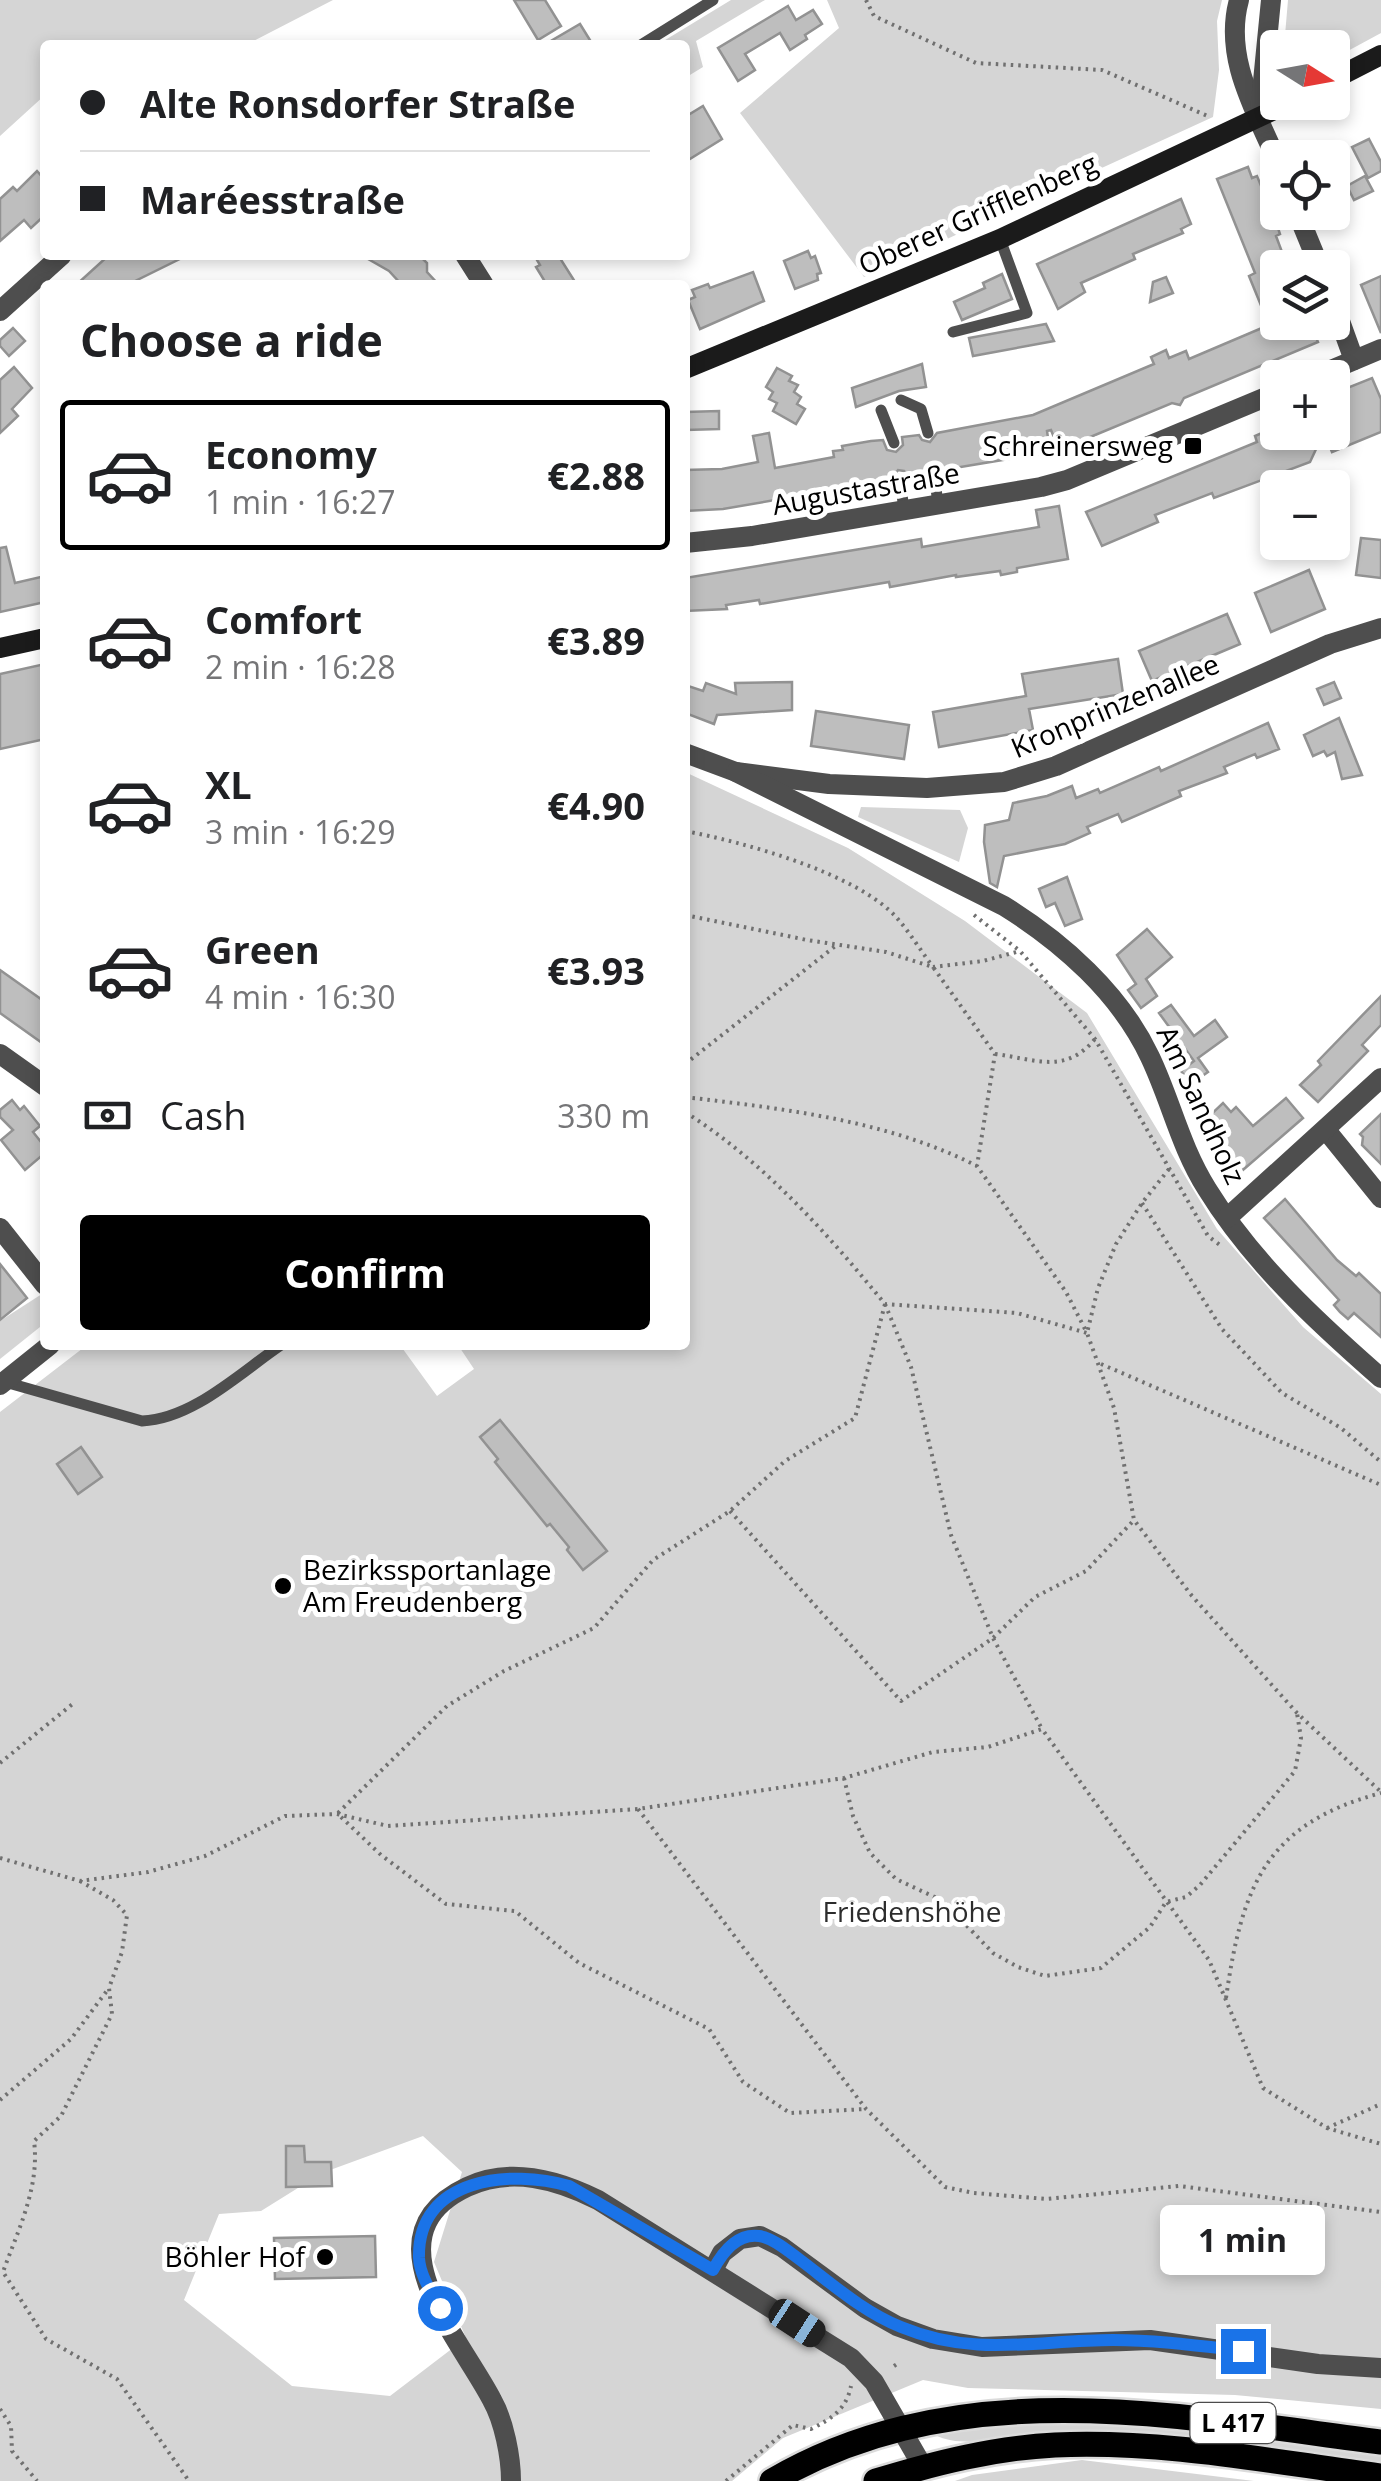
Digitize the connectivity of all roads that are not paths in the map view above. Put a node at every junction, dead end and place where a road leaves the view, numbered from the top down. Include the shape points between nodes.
1 (713, 0) edge
2 (1240, 0) edge
3 (1271, 0) edge
4 (649, 40) edge
5 (1381, 54) edge
6 (1350, 70) edge
7 (1272, 120) edge
8 (1264, 128) junction
9 (1269, 140) edge
10 (1000, 238) junction
11 (56, 260) edge
12 (0, 311) edge
13 (953, 332) dead end
14 (1347, 340) edge
15 (1381, 350) edge
16 (1354, 360) junction
17 (1350, 362) edge
18 (690, 367) edge
19 (901, 400) dead end
20 (1260, 400) edge
21 (882, 410) dead end
22 (928, 433) dead end
23 (894, 444) dead end
24 (934, 473) dead end
25 (900, 478) dead end
26 (938, 504) junction
27 (904, 510) junction
28 (690, 543) edge
29 (1381, 628) edge
30 (40, 639) edge
31 (0, 648) edge
32 (690, 755) edge
33 (736, 772) junction
34 (0, 1054) edge
35 (1381, 1078) edge
36 (40, 1082) edge
37 (1326, 1130) junction
38 (1381, 1198) edge
39 (1227, 1218) junction
40 (0, 1228) edge
41 (40, 1279) edge
42 (44, 1350) edge
43 (273, 1350) edge
44 (1381, 1378) edge
45 (2, 1383) edge
46 (713, 2270) junction
47 (1381, 2368) edge
48 (902, 2428) junction
49 (1381, 2442) edge
50 (923, 2467) junction
51 (1381, 2476) edge
52 (511, 2481) edge
53 (772, 2481) edge
54 (876, 2481) edge

1 - 4 lane
2 - 8 street via 1236,61
3 - 8 street
5 - 6 main road
7 - 8 main road, Oberer Grifflenberg
8 - 9 street
8 - 10 main road, Oberer Grifflenberg
10 - 13 lane via 1028,313
10 - 18 main road, Oberer Grifflenberg
11 - 12 street
14 - 16 street
15 - 16 street
16 - 17 street
19 - 22 lane via 920,408
20 - 26 street, Augustastraße via 1067,480
21 - 23 lane
24 - 26 lane
25 - 27 lane
26 - 27 street, Augustastraße
27 - 28 street, Augustastraße
29 - 33 street, Kronprinzenallee via 1004,782 927,788
30 - 31 main road
32 - 33 street, Kronprinzenallee
33 - 39 street, Am Sandholz via 1004,906 1064,951 1103,987 1140,1037 1186,1152
34 - 36 street
35 - 37 street
37 - 38 street
37 - 39 street
39 - 44 street, Am Sandholz via 1302,1309
40 - 41 street
42 - 45 street
43 - 45 lane via 157,1420
46 - 47 street via 740,2239 760,2236 865,2308 933,2339 982,2347 1150,2340
46 - 48 street via 866,2371
46 - 52 street via 598,2200 544,2178 471,2184 446,2198 422,2237 422,2273 494,2404
48 - 49 main road, L 417 via 1006,2410 1084,2408
48 - 50 street
48 - 53 main road, L 417
50 - 51 main road, L 417 via 994,2452 1112,2445
50 - 54 main road, L 417

